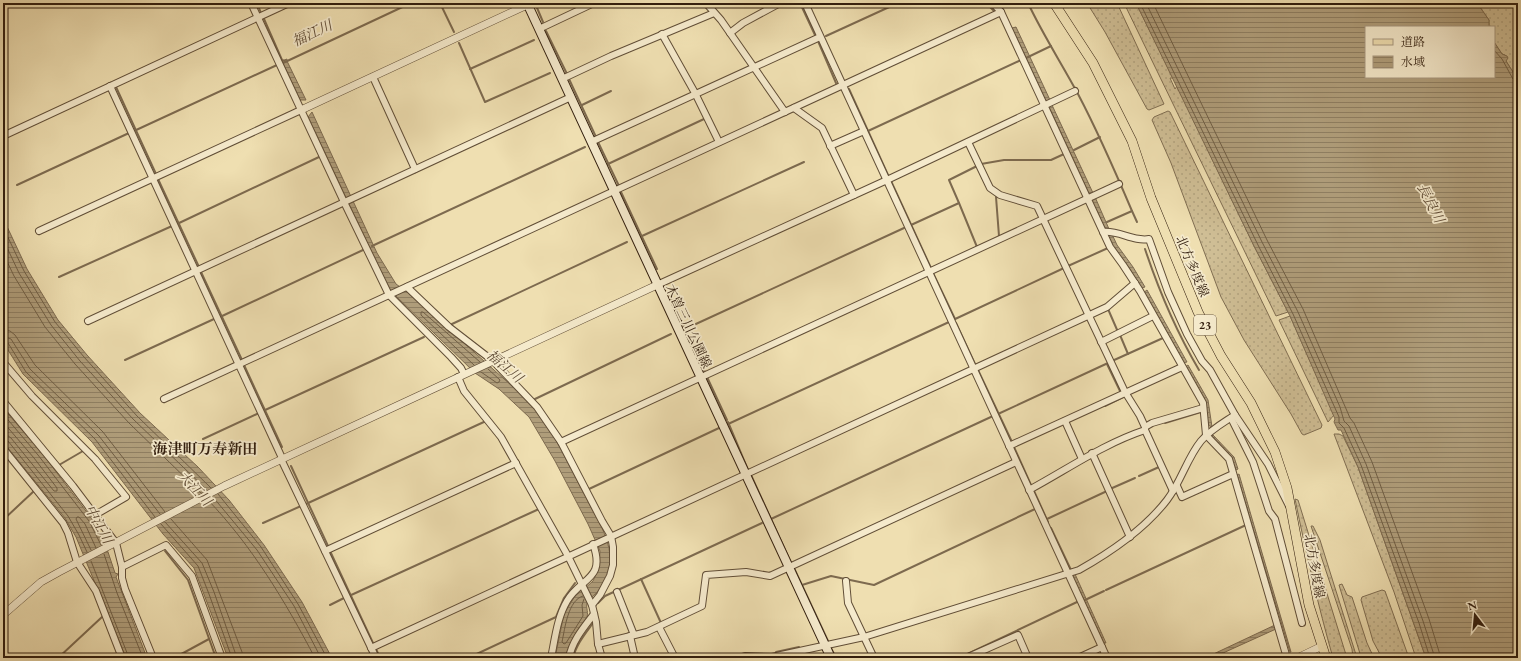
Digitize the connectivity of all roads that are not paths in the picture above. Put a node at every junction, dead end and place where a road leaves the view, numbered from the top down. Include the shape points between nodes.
1 (251, 3) edge
2 (289, 3) edge
3 (594, 3) edge
4 (706, 3) edge
5 (780, 3) edge
6 (805, 3) edge
7 (993, 3) edge
8 (1054, 3) edge
9 (527, 4) edge
10 (1001, 12) junction
11 (714, 13) junction
12 (258, 18) junction
13 (539, 29) junction
14 (730, 33) junction
15 (662, 34) junction
16 (820, 37) junction
17 (754, 67) junction
18 (373, 76) junction
19 (562, 79) junction
20 (843, 85) junction
21 (110, 86) junction
22 (1075, 91) dead end
23 (695, 94) junction
24 (571, 97) junction
25 (1046, 106) junction
26 (794, 108) junction
27 (301, 110) junction
28 (785, 112) junction
29 (864, 131) junction
30 (3, 136) edge
31 (591, 142) junction
32 (719, 142) junction
33 (968, 142) junction
34 (830, 146) junction
35 (415, 169) junction
36 (153, 178) junction
37 (887, 180) junction
38 (1119, 184) dead end
39 (614, 191) junction
40 (854, 195) junction
41 (1088, 198) junction
42 (345, 202) junction
43 (1044, 219) junction
44 (39, 231) dead end
45 (1103, 232) junction
46 (196, 271) junction
47 (928, 272) junction
48 (1134, 283) junction
49 (656, 284) junction
50 (406, 287) junction
51 (391, 294) junction
52 (1088, 316) junction
53 (1153, 316) junction
54 (88, 321) dead end
55 (1101, 342) junction
56 (3, 362) edge
57 (492, 362) junction
58 (238, 365) junction
59 (1182, 367) junction
60 (974, 369) junction
61 (464, 374) junction
62 (700, 378) junction
63 (1124, 392) junction
64 (164, 399) dead end
65 (3, 401) edge
66 (1203, 408) junction
67 (1233, 416) junction
68 (1065, 421) junction
69 (1145, 429) junction
70 (1206, 435) junction
71 (561, 442) junction
72 (1009, 446) junction
73 (3, 448) edge
74 (1092, 453) junction
75 (282, 459) junction
76 (1082, 459) junction
77 (1016, 462) junction
78 (516, 463) junction
79 (746, 474) junction
80 (1233, 474) junction
81 (1175, 488) junction
82 (1029, 490) junction
83 (1292, 510) junction
84 (95, 515) junction
85 (610, 536) junction
86 (1130, 537) junction
87 (113, 544) junction
88 (594, 544) junction
89 (325, 551) junction
90 (568, 556) junction
91 (78, 561) junction
92 (122, 567) junction
93 (789, 567) junction
94 (1068, 574) junction
95 (846, 581) dead end
96 (583, 584) junction
97 (617, 592) dead end
98 (592, 604) junction
99 (594, 614) junction
100 (3, 615) edge
101 (1302, 623) dead end
102 (659, 627) junction
103 (632, 636) junction
104 (864, 637) junction
105 (598, 644) junction
106 (825, 646) junction
107 (1322, 646) junction
108 (1102, 647) junction
109 (371, 648) junction
110 (983, 651) junction
111 (773, 657) edge
112 (122, 658) edge
113 (153, 658) edge
114 (222, 658) edge
115 (376, 658) edge
116 (552, 658) edge
117 (568, 658) edge
118 (602, 658) edge
119 (635, 658) edge
120 (675, 658) edge
121 (739, 658) edge
122 (831, 658) edge
123 (874, 658) edge
124 (966, 658) edge
125 (986, 658) edge
126 (1028, 658) edge
127 (1078, 658) edge
128 (1107, 658) edge
129 (1287, 658) edge
130 (1297, 658) edge
131 (1326, 658) edge

1 - 12 street
2 - 12 street
3 - 13 street
4 - 11 street
5 - 14 street
6 - 16 street
7 - 10 street
8 - 83 main road, 北方多度線 / 23 via 1093,63 1132,141 1151,198 1198,312 1251,403 1269,440 1287,488
9 - 13 main road, 木曽三川公園線
9 - 18 street
10 - 20 street
10 - 25 street
11 - 14 street
11 - 15 street
12 - 21 street
12 - 27 street
13 - 19 main road, 木曽三川公園線
14 - 17 street
15 - 19 street
15 - 23 street
16 - 17 street
16 - 20 street
17 - 23 street
17 - 28 street
18 - 27 street
18 - 35 street
19 - 24 main road, 木曽三川公園線
20 - 26 street
20 - 29 street
21 - 30 street
21 - 36 street
22 - 25 street
23 - 31 street
23 - 32 street
24 - 31 main road, 木曽三川公園線
24 - 35 street
25 - 33 street
25 - 41 street
26 - 28 street
26 - 34 street via 822,128
27 - 36 street
27 - 42 street
28 - 32 street
29 - 34 street
29 - 37 street
31 - 39 main road, 木曽三川公園線
32 - 39 street
33 - 37 street
33 - 43 street via 990,188 1000,195 1037,206
34 - 40 street
35 - 42 street
36 - 44 street
36 - 46 street
37 - 40 street
37 - 47 street
38 - 41 street
39 - 49 main road, 木曽三川公園線
39 - 50 street
40 - 49 street
41 - 43 street
41 - 45 street
42 - 46 street
42 - 51 street
43 - 47 street
43 - 52 street
45 - 48 street
45 - 67 street via 1111,231 1132,238 1149,239 1168,292 1187,334 1210,370
46 - 54 street
46 - 58 street
47 - 60 street
47 - 62 street
48 - 52 street via 1107,307
48 - 53 street
49 - 57 street
49 - 62 main road, 木曽三川公園線
50 - 51 street
50 - 57 street
51 - 58 street
51 - 61 street via 452,357
52 - 55 street
52 - 60 street
53 - 55 street
53 - 59 street
55 - 63 street
56 - 84 street via 32,396 95,459 126,498
57 - 61 street
57 - 71 street via 537,407
58 - 64 street
58 - 75 street
59 - 63 street
59 - 66 street via 1203,403
60 - 72 street
60 - 79 street
61 - 75 street
61 - 78 street via 464,391 501,437
62 - 71 street
62 - 79 main road, 木曽三川公園線
63 - 68 street
63 - 69 street via 1140,416
65 - 84 street
66 - 69 street via 1152,422
66 - 70 street
67 - 70 street
67 - 83 street via 1268,464 1284,499
67 - 101 street via 1253,462 1269,511 1276,519
68 - 72 street
68 - 76 street
69 - 74 street
69 - 81 street
70 - 80 street via 1228,459
70 - 81 street
71 - 85 street
72 - 77 street
73 - 91 street via 63,523
74 - 76 street
74 - 86 street
75 - 87 street
75 - 89 street
76 - 82 street
77 - 82 street
77 - 93 street
78 - 89 street
78 - 90 street
79 - 85 street
79 - 93 main road, 木曽三川公園線
80 - 81 street via 1182,497
80 - 129 street
81 - 86 street via 1142,527
82 - 94 street
83 - 107 main road, 北方多度線 / 23 via 1309,605
84 - 87 street
85 - 88 street
85 - 98 street via 614,555 610,576
86 - 94 street
87 - 91 street
87 - 92 street
88 - 90 street
88 - 96 street via 597,565 590,578
89 - 109 street
90 - 96 street
90 - 109 street
91 - 100 street via 41,582
91 - 112 street via 96,591
92 - 113 street via 125,589
92 - 114 street via 166,545 192,576
93 - 102 street via 770,576 746,572 706,575 702,606
93 - 106 main road, 木曽三川公園線
94 - 104 street
94 - 108 street
95 - 104 street via 848,603
96 - 98 street
96 - 116 street via 567,600
97 - 103 street
98 - 99 street
99 - 105 street
99 - 117 street via 579,635
102 - 103 street
102 - 120 street
103 - 105 street
103 - 119 street
104 - 106 street
104 - 123 street
105 - 118 street
106 - 111 street
106 - 122 main road, 木曽三川公園線
107 - 130 street
107 - 131 main road, 北方多度線 / 23
108 - 127 street
108 - 128 street
109 - 115 street
110 - 124 street
110 - 125 street
110 - 126 street via 1018,635
111 - 121 street

